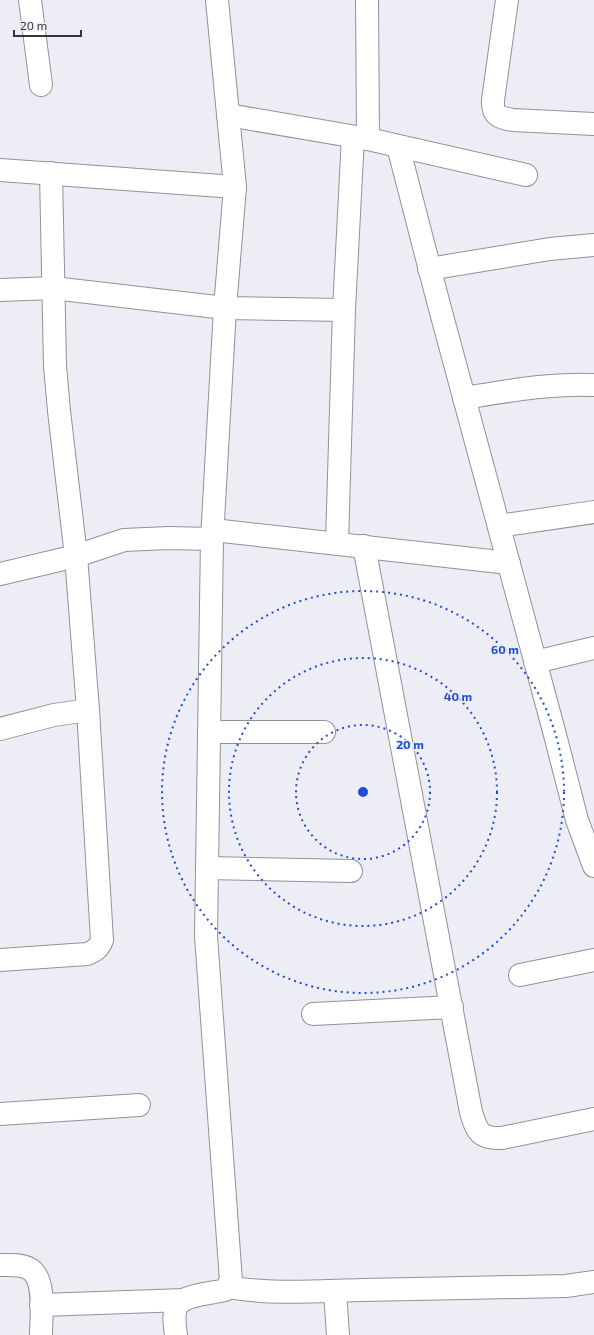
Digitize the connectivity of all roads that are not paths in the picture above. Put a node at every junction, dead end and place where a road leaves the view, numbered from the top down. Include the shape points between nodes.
1 (30, 0) edge
2 (217, 0) edge
3 (367, 0) edge
4 (507, 0) edge
5 (41, 85) dead end
6 (228, 115) junction
7 (594, 124) edge
8 (361, 138) junction
9 (398, 146) junction
10 (0, 170) edge
11 (51, 173) junction
12 (526, 175) dead end
13 (235, 187) junction
14 (594, 245) edge
15 (430, 270) junction
16 (54, 288) junction
17 (0, 290) edge
18 (225, 308) junction
19 (344, 310) junction
20 (594, 385) edge
21 (464, 398) junction
22 (594, 512) edge
23 (499, 526) junction
24 (212, 534) junction
25 (337, 544) junction
26 (364, 546) junction
27 (76, 556) junction
28 (509, 563) junction
29 (0, 574) edge
30 (594, 648) edge
31 (535, 662) junction
32 (88, 710) junction
33 (0, 729) edge
34 (209, 732) junction
35 (324, 732) dead end
36 (585, 818) edge
37 (594, 866) edge
38 (207, 868) junction
39 (351, 871) dead end
40 (0, 960) edge
41 (594, 960) edge
42 (520, 975) dead end
43 (452, 1007) junction
44 (313, 1014) dead end
45 (139, 1106) dead end
46 (0, 1114) edge
47 (594, 1119) edge
48 (0, 1265) edge
49 (594, 1282) edge
50 (228, 1286) junction
51 (335, 1291) junction
52 (184, 1300) junction
53 (42, 1305) junction
54 (41, 1335) edge
55 (176, 1335) edge
56 (338, 1335) edge

1 - 5 street
2 - 6 street
3 - 8 street
4 - 7 street via 493,100 496,114 504,119 513,120
6 - 8 street
6 - 13 street
8 - 9 street
8 - 19 street
9 - 12 street
9 - 15 street
10 - 11 street
11 - 13 street
11 - 16 street
13 - 18 street
14 - 15 street via 550,249
15 - 21 street
16 - 17 street
16 - 18 street
16 - 27 street via 56,381
18 - 19 street
18 - 24 street
19 - 25 street
20 - 21 street via 536,386
21 - 23 street
22 - 23 street
23 - 28 street
24 - 25 street
24 - 27 street via 124,540
24 - 34 street
25 - 26 street
26 - 28 street
26 - 43 street
27 - 29 street
27 - 32 street
28 - 31 street
30 - 31 street
31 - 36 street
32 - 33 street via 54,715
32 - 40 street via 102,940 99,947 87,954
34 - 35 street
34 - 38 street
36 - 37 street
38 - 39 street
38 - 50 street via 206,936 231,1281
41 - 42 street
43 - 44 street
43 - 47 street via 471,1112 479,1132 484,1136 502,1138
45 - 46 street
48 - 53 street via 28,1268 35,1274 42,1293
49 - 51 street via 566,1286
50 - 51 street via 260,1291
50 - 52 street via 225,1290
51 - 56 street
52 - 53 street
52 - 55 street via 178,1304 174,1314
53 - 54 street

